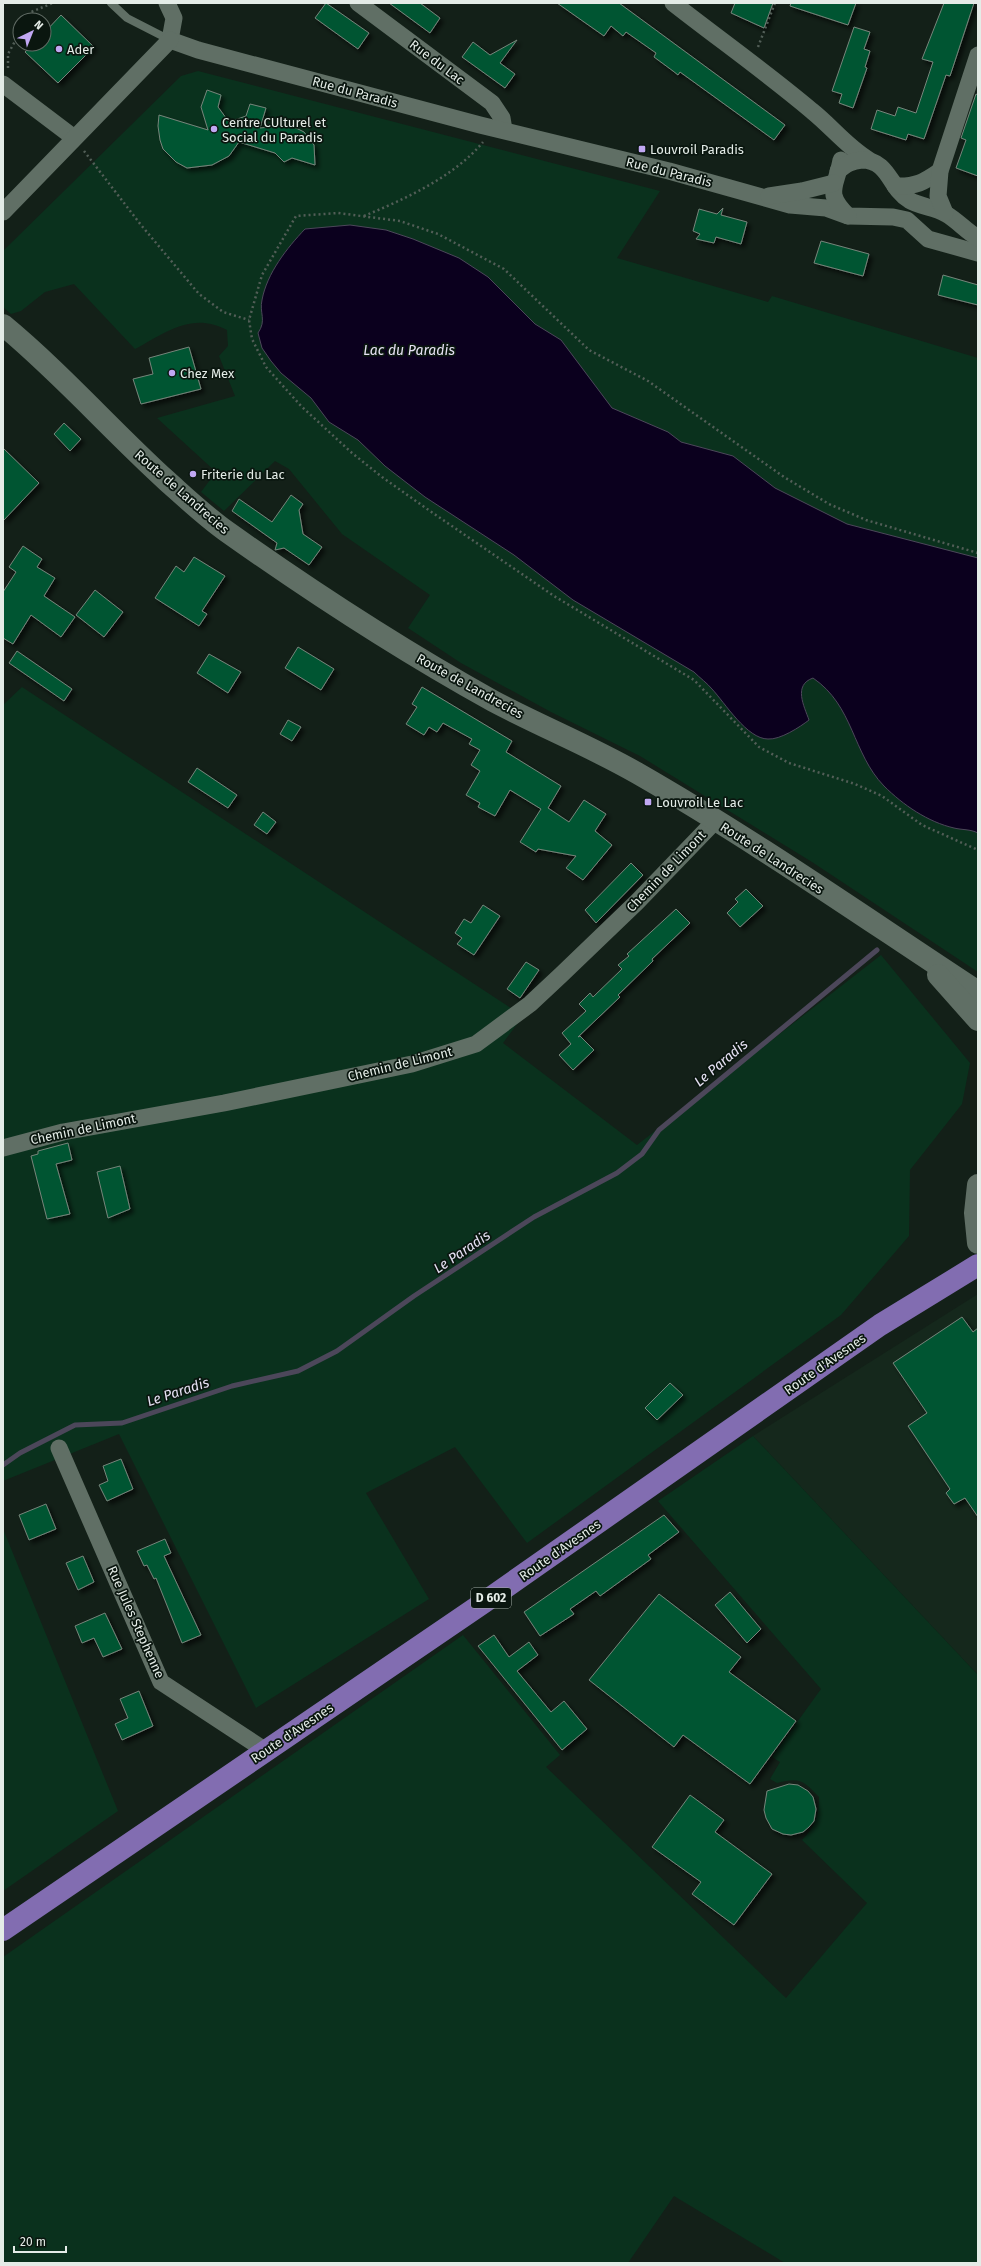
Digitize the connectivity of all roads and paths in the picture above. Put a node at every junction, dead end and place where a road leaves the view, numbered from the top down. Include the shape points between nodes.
1 (53, 3) edge
2 (111, 3) edge
3 (167, 3) edge
4 (358, 3) edge
5 (673, 3) edge
6 (775, 3) edge
7 (31, 12) edge
8 (170, 40) junction
9 (12, 47) edge
10 (978, 56) edge
11 (752, 65) junction
12 (6, 86) edge
13 (504, 130) junction
14 (73, 138) junction
15 (486, 138) dead end
16 (840, 138) junction
17 (869, 160) junction
18 (940, 171) junction
19 (836, 177) junction
20 (895, 186) junction
21 (763, 197) junction
22 (6, 212) edge
23 (364, 216) junction
24 (848, 216) junction
25 (951, 218) junction
26 (978, 238) edge
27 (944, 242) junction
28 (978, 252) edge
29 (249, 320) junction
30 (3, 325) edge
31 (978, 553) edge
32 (715, 821) junction
33 (978, 850) edge
34 (915, 951) junction
35 (978, 992) edge
36 (978, 1020) edge
37 (3, 1148) edge
38 (978, 1185) edge
39 (978, 1243) edge
40 (978, 1265) edge
41 (59, 1448) dead end
42 (266, 1751) junction
43 (3, 1930) edge

1 - 7 path
2 - 8 lane via 127,18
3 - 8 street via 174,18
4 - 13 street, Rue du Lac via 492,103 502,118
5 - 11 street
6 - 11 path
8 - 13 street, Rue du Paradis via 198,50
8 - 14 street
9 - 12 path via 8,54
10 - 18 street
11 - 16 street via 812,111
12 - 14 street
13 - 21 street, Rue du Paradis
14 - 22 street
14 - 29 path via 199,294 223,312
15 - 23 path via 456,166 415,194
16 - 17 street via 854,152
16 - 19 street via 842,152
17 - 19 street, Rue du Paradis via 848,162
17 - 20 street via 878,164 889,175
18 - 20 street via 925,182 907,187
18 - 25 street via 938,196
19 - 21 street, Rue du Paradis via 802,191
19 - 24 street via 836,205
20 - 25 street via 909,200
21 - 24 street, Rue du Paradis via 790,204 826,208
23 - 29 path via 338,213 296,216 262,275
23 - 31 path via 400,222 438,234 504,269 589,350 648,381 784,477 829,504 866,520
24 - 27 street, Rue du Paradis via 893,217 907,220 928,239
25 - 26 street
25 - 27 street via 954,235
27 - 28 street, Rue du Paradis via 962,250
29 - 33 path via 252,339 266,367 301,406 382,477 554,596 694,680 759,747 789,762 856,784 882,796 922,824
30 - 32 main road, Route de Landrecies via 125,442 224,530 350,615 424,661 493,701 637,773
32 - 34 main road, Route de Landrecies
32 - 37 street, Chemin de Limont via 637,902 530,1004 476,1044 412,1064 224,1103 78,1129
34 - 35 main road, Route de Landrecies
34 - 36 main road
38 - 39 main road via 975,1213
40 - 42 main road, Route d'Avesnes / D 602 via 880,1325 483,1603
41 - 42 street, Rue Jules Stephenne via 161,1682
42 - 43 main road, Route d'Avesnes / D 602

